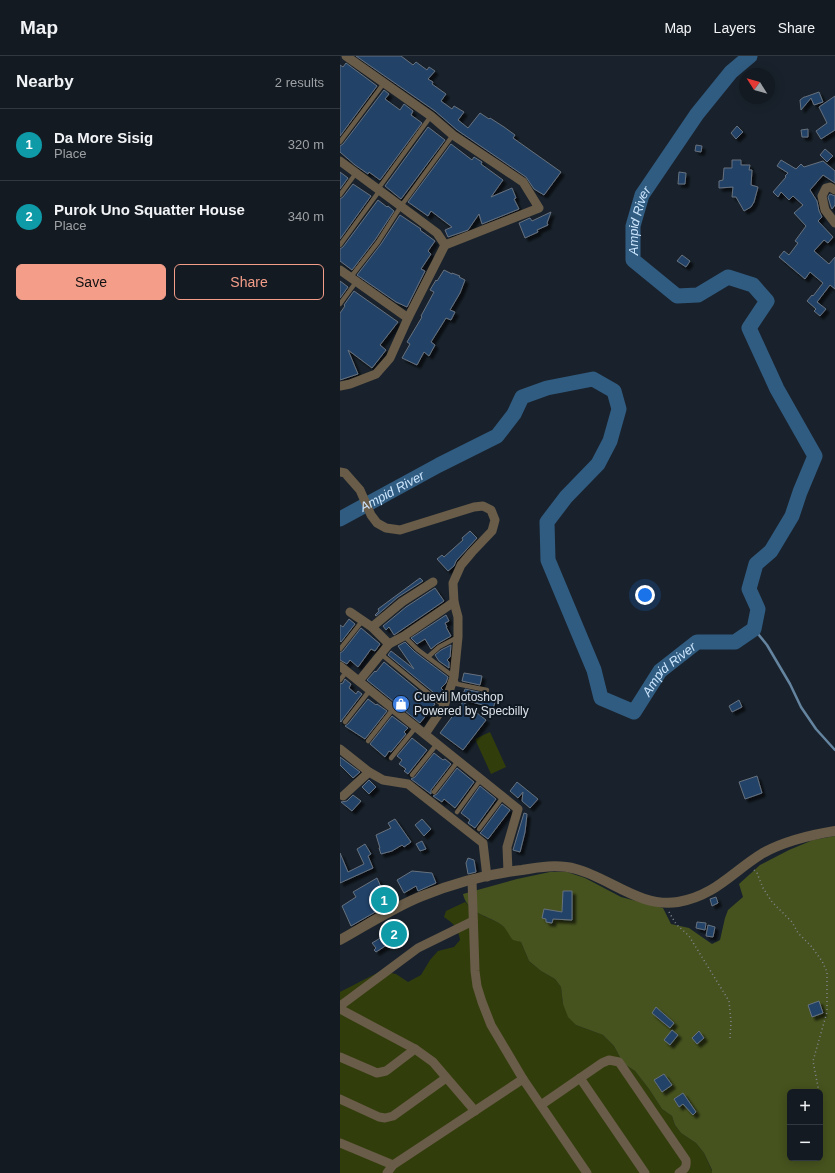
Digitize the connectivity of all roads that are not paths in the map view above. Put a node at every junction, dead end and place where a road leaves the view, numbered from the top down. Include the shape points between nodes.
1 (346, 56) edge
2 (384, 83) junction
3 (431, 116) junction
4 (453, 135) junction
5 (340, 142) edge
6 (340, 161) edge
7 (356, 173) junction
8 (379, 189) junction
9 (835, 190) edge
10 (340, 195) edge
11 (401, 206) junction
12 (835, 223) edge
13 (340, 245) edge
14 (445, 245) junction
15 (340, 270) edge
16 (353, 280) junction
17 (340, 304) edge
18 (408, 318) junction
19 (340, 386) edge
20 (340, 472) edge
21 (433, 582) dead end
22 (454, 602) junction
23 (350, 612) dead end
24 (362, 620) junction
25 (372, 627) junction
26 (404, 636) junction
27 (458, 636) junction
28 (389, 644) junction
29 (340, 649) edge
30 (381, 654) junction
31 (428, 657) junction
32 (343, 668) edge
33 (454, 677) junction
34 (340, 680) edge
35 (359, 681) junction
36 (370, 690) junction
37 (487, 690) dead end
38 (444, 706) junction
39 (393, 709) junction
40 (345, 722) dead end
41 (416, 727) junction
42 (425, 734) junction
43 (368, 741) dead end
44 (437, 744) junction
45 (340, 749) edge
46 (391, 758) dead end
47 (458, 761) junction
48 (369, 772) junction
49 (412, 775) dead end
50 (481, 779) junction
51 (434, 792) dead end
52 (343, 796) dead end
53 (503, 797) junction
54 (457, 812) dead end
55 (480, 829) dead end
56 (835, 831) edge
57 (508, 872) junction
58 (486, 877) junction
59 (472, 880) junction
60 (474, 920) junction
61 (340, 940) edge
62 (340, 1006) edge
63 (340, 1009) edge
64 (415, 1049) junction
65 (340, 1057) edge
66 (446, 1078) junction
67 (580, 1078) junction
68 (523, 1079) junction
69 (340, 1099) edge
70 (541, 1105) junction
71 (475, 1111) junction
72 (340, 1143) edge
73 (393, 1165) junction
74 (387, 1173) edge
75 (587, 1173) edge
76 (645, 1173) edge
77 (679, 1173) edge

1 - 2 street
2 - 3 street
2 - 5 lane
3 - 4 street
3 - 8 lane
4 - 11 lane
4 - 14 street via 523,182 539,208
6 - 7 street
7 - 8 street
7 - 10 lane
8 - 11 street
8 - 13 lane
9 - 12 street via 826,188 822,196 825,210
11 - 14 street via 437,233
11 - 16 lane
14 - 18 street
15 - 16 street
16 - 17 lane
16 - 18 street
18 - 19 street via 390,358 376,374
20 - 22 street via 345,473 360,490 371,515 377,523 386,528 400,530 474,507 483,506 492,510 495,520 492,531 461,565 453,583
21 - 25 street via 402,602
22 - 26 street
22 - 27 street via 458,617
23 - 24 street
24 - 25 street
24 - 29 lane
25 - 28 street
26 - 28 street
26 - 31 lane
27 - 31 lane
27 - 33 street
28 - 30 street
30 - 35 street
30 - 38 lane
31 - 33 lane
32 - 34 lane
32 - 35 street
33 - 37 lane via 457,684
33 - 38 street
35 - 36 street
36 - 39 street
36 - 40 lane
38 - 42 street
39 - 41 street
39 - 43 lane
41 - 42 street
41 - 46 lane
42 - 44 street
44 - 47 street
44 - 49 lane
45 - 48 street
47 - 50 street
47 - 51 lane
48 - 52 street
48 - 58 street via 383,780 408,784 483,843
50 - 53 street
50 - 54 lane
53 - 55 lane
53 - 57 street via 518,809 506,847
56 - 57 street via 785,843 764,853 705,893 690,900 676,902 647,900 574,868 544,867
57 - 58 street
58 - 59 street
59 - 60 street
59 - 61 street via 421,896
60 - 62 street via 418,948
60 - 68 street via 478,991 491,1025
63 - 64 street
64 - 65 street via 386,1071 377,1073
64 - 66 street via 433,1062
66 - 69 street via 393,1116 385,1118
66 - 71 street
67 - 70 street
67 - 76 street
67 - 77 street via 602,1062 620,1062 686,1160 685,1169
68 - 70 street
68 - 71 street
70 - 75 street
71 - 73 street
72 - 73 street
73 - 74 street

